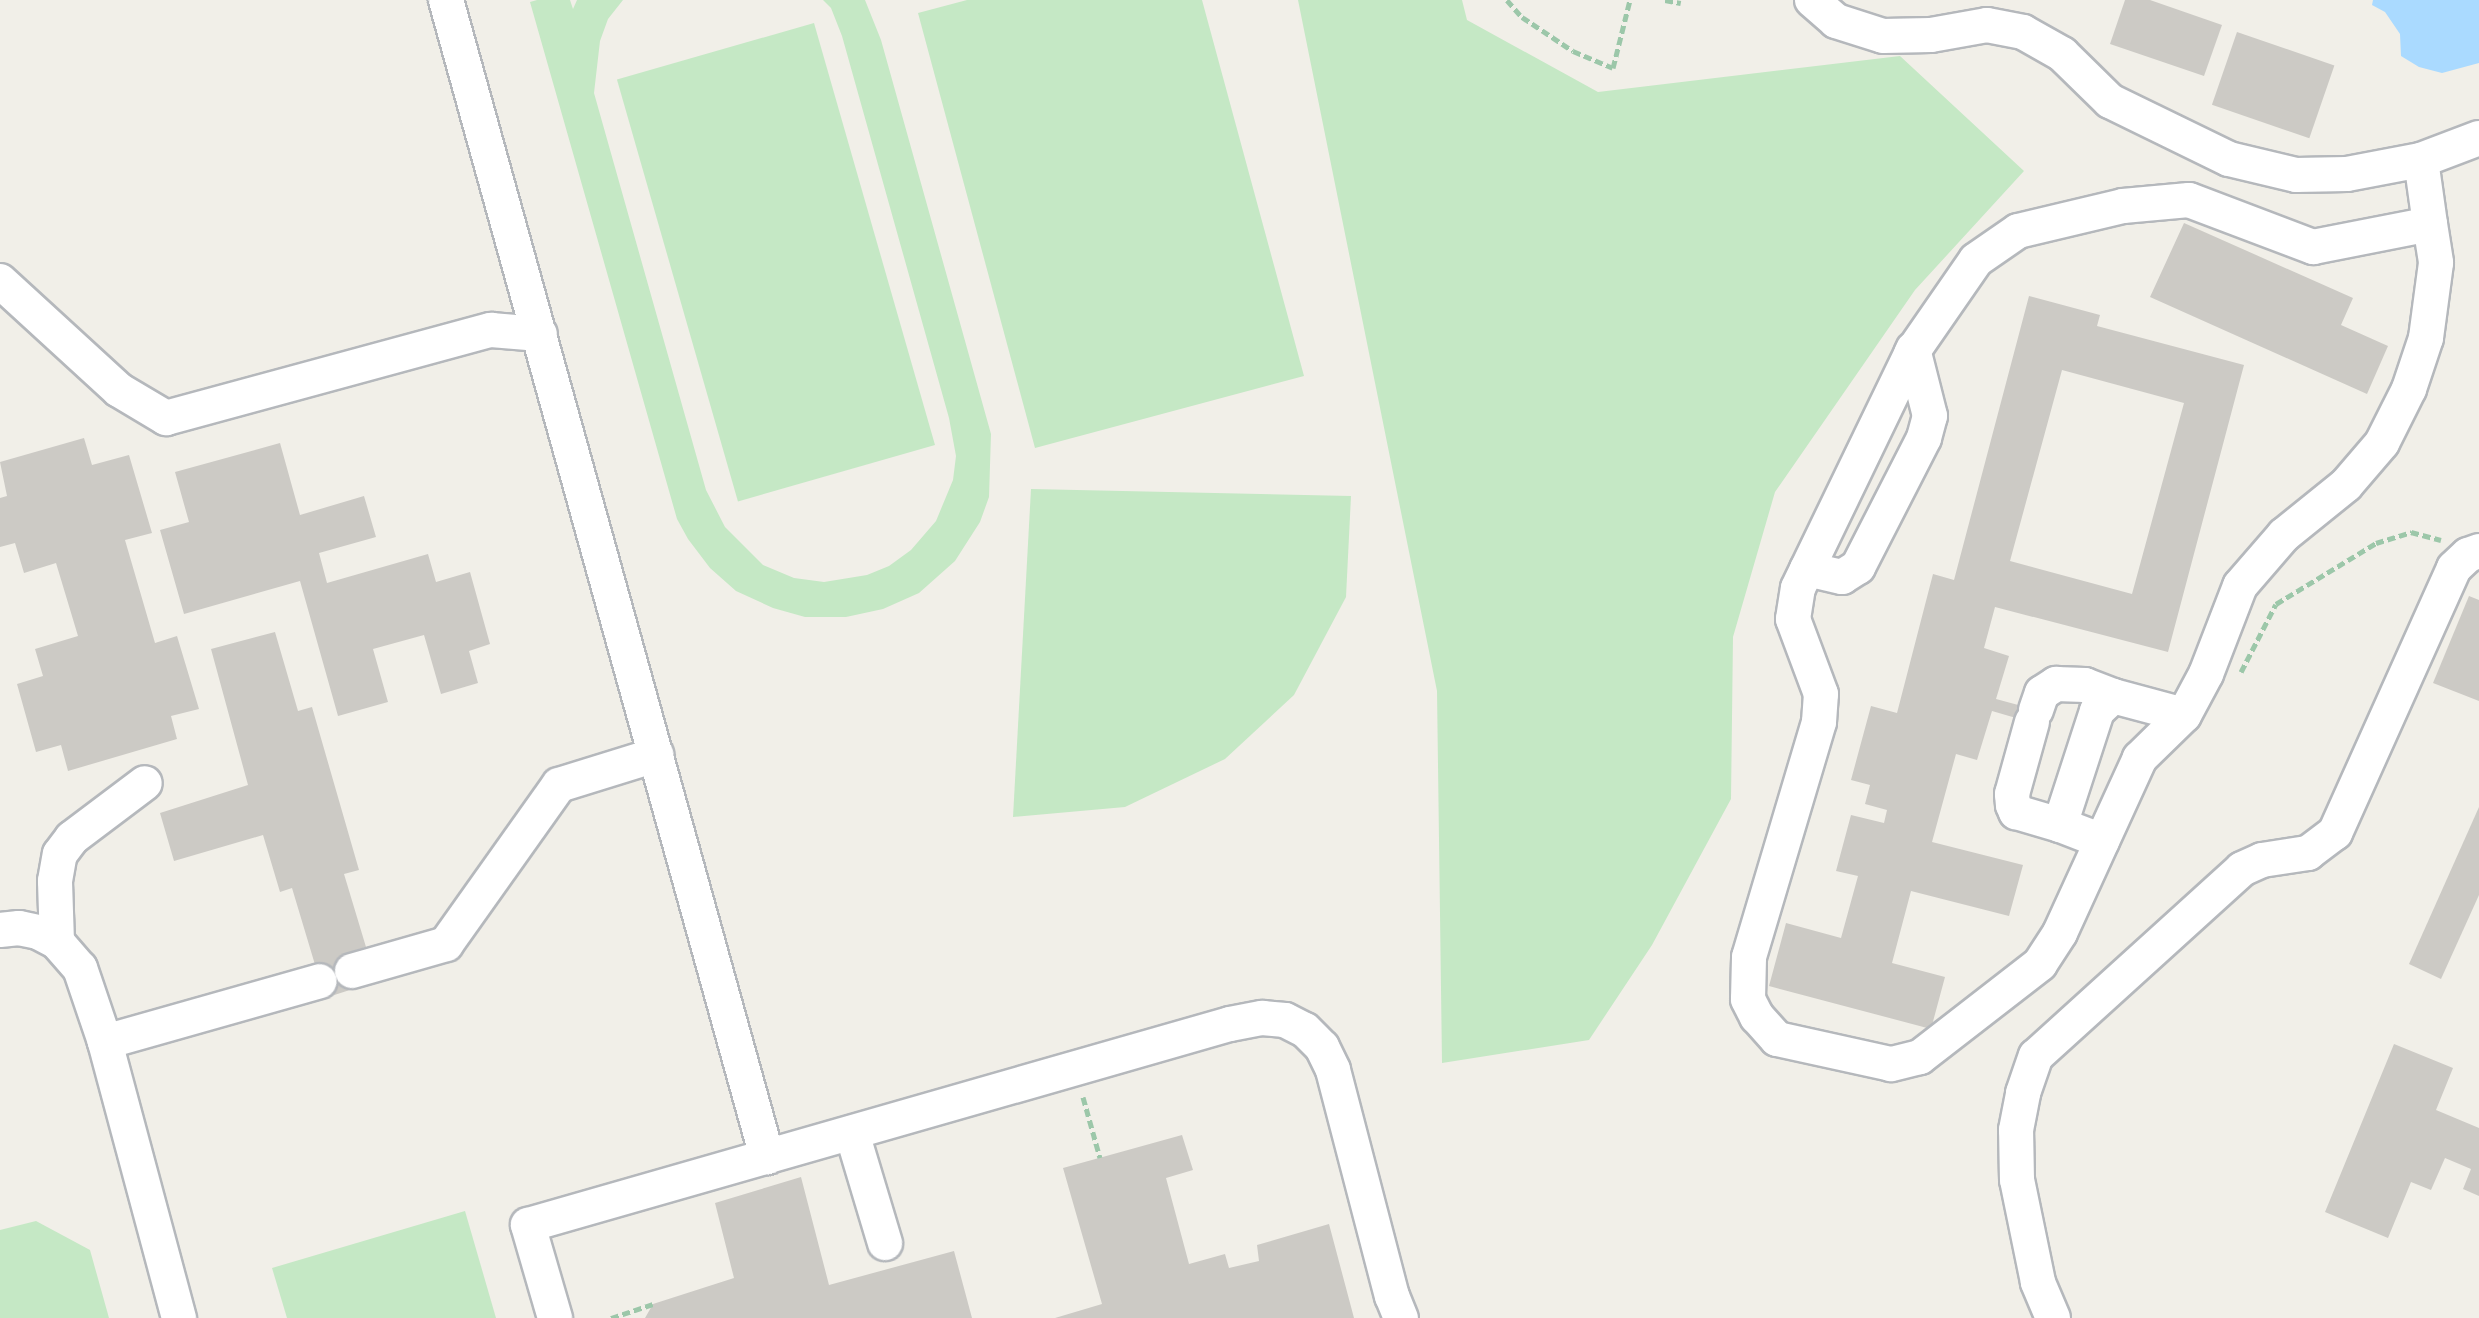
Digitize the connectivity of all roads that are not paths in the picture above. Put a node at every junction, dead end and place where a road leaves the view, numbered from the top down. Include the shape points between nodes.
1 (446, 0) edge
2 (1812, 0) edge
3 (2479, 138) edge
4 (2421, 160) junction
5 (2430, 224) junction
6 (0, 281) edge
7 (540, 334) junction
8 (1913, 349) junction
9 (2473, 553) edge
10 (1807, 569) junction
11 (2113, 696) junction
12 (2184, 715) junction
13 (656, 755) junction
14 (145, 783) dead end
15 (2060, 825) junction
16 (2102, 841) junction
17 (0, 930) edge
18 (57, 942) junction
19 (105, 1042) junction
20 (852, 1133) junction
21 (767, 1157) junction
22 (885, 1243) dead end
23 (179, 1318) edge
24 (555, 1318) edge
25 (1401, 1318) edge
26 (2053, 1318) edge

1 - 7 lane
2 - 4 lane via 1836,21 1883,36 1931,35 1987,25 2023,32 2062,54 2110,101 2229,159 2296,175 2347,174
3 - 4 lane
4 - 5 lane
5 - 8 lane via 2313,247 2189,200 2074,217 2018,231 1976,260
5 - 12 lane via 2436,263 2426,338 2396,416 2382,443 2346,485 2284,535 2240,586
6 - 7 lane via 119,390 166,418 491,330
7 - 13 lane
8 - 10 lane
8 - 10 lane via 1930,416 1924,438 1858,567 1842,577
9 - 26 lane via 2454,568 2335,833 2308,853 2262,860 2242,869 2036,1056 2016,1130 2017,1180 2038,1282
10 - 16 lane via 1793,619 1821,694 1819,722 1749,957 1748,999 1777,1039 1891,1064 1920,1057 2040,964
11 - 12 lane
11 - 15 lane via 2097,711
11 - 15 lane via 2085,685 2056,684 2042,693 2013,805 2016,812
12 - 16 lane via 2140,758
13 - 19 lane via 559,785 446,944
13 - 21 lane
14 - 18 lane via 72,838 60,854 55,881
15 - 16 lane
17 - 18 lane via 19,928
18 - 19 lane via 80,968
19 - 23 lane
20 - 21 lane
20 - 22 lane
20 - 25 lane via 1262,1018 1285,1020 1322,1047 1333,1070
21 - 24 lane via 528,1225

